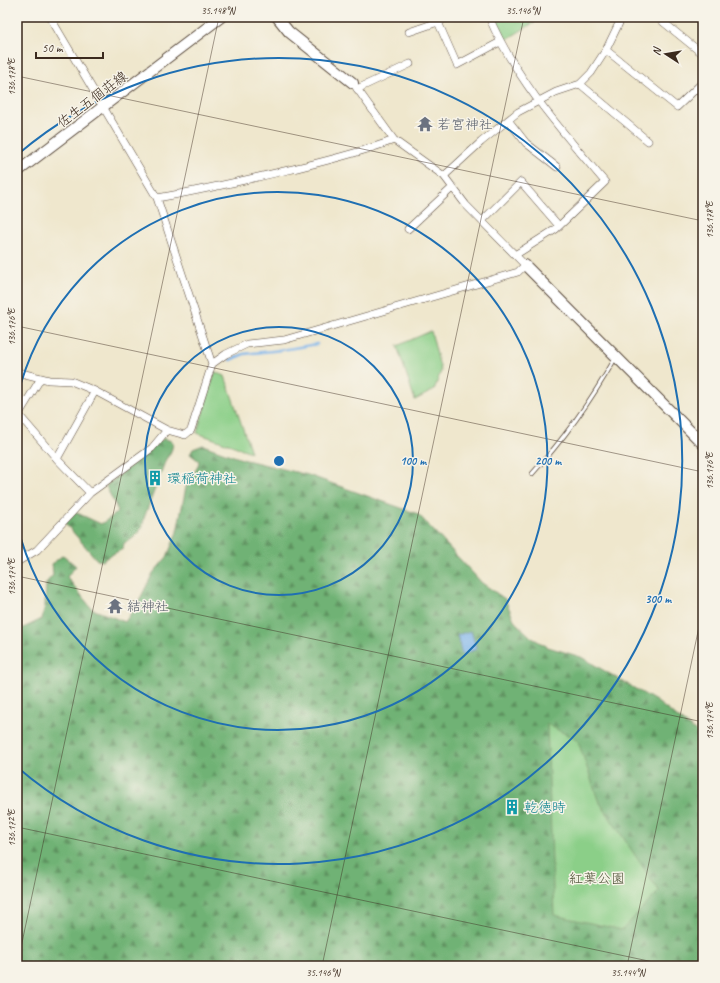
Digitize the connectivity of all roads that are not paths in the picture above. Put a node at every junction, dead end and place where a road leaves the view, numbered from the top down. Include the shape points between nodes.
1 (50, 17) edge
2 (221, 17) edge
3 (277, 17) edge
4 (448, 17) edge
5 (489, 17) edge
6 (622, 17) edge
7 (656, 17) edge
8 (438, 22) junction
9 (409, 32) dead end
10 (500, 42) junction
11 (703, 46) edge
12 (606, 50) junction
13 (410, 64) dead end
14 (703, 82) edge
15 (580, 84) junction
16 (355, 86) junction
17 (537, 101) junction
18 (103, 108) junction
19 (508, 120) junction
20 (394, 140) junction
21 (648, 141) dead end
22 (557, 167) dead end
23 (17, 172) edge
24 (444, 176) junction
25 (453, 187) junction
26 (157, 198) junction
27 (482, 221) junction
28 (559, 226) junction
29 (408, 229) dead end
30 (515, 255) junction
31 (525, 265) junction
32 (616, 356) junction
33 (212, 364) junction
34 (17, 372) edge
35 (41, 378) junction
36 (95, 391) junction
37 (18, 416) edge
38 (167, 430) junction
39 (703, 444) edge
40 (57, 459) junction
41 (532, 474) dead end
42 (90, 493) junction
43 (17, 549) edge
44 (25, 557) junction
45 (17, 562) edge

1 - 18 street
2 - 18 street, 佐生五個荘線
3 - 16 street via 289,32
4 - 8 street
5 - 10 street
6 - 12 street
7 - 11 street via 700,51
8 - 9 street
8 - 10 street via 458,65
10 - 17 street
12 - 14 street via 677,107
12 - 15 street via 591,73
13 - 16 street
15 - 17 street
15 - 21 street
16 - 20 street
17 - 19 street
17 - 28 street via 604,182
18 - 23 street, 佐生五個荘線
18 - 26 street
19 - 22 street via 526,143
19 - 24 street
20 - 24 street
20 - 26 street via 367,150 218,187
24 - 25 street
25 - 27 street
25 - 29 street
26 - 33 street
27 - 28 street via 520,182
27 - 30 street
28 - 30 street
30 - 31 street
31 - 32 street
31 - 33 street via 518,272 284,340 247,344
32 - 39 street
32 - 41 lane via 580,415
33 - 38 street via 191,430 185,435
34 - 35 street
35 - 36 street via 71,381
35 - 37 street
36 - 38 street
36 - 40 street
37 - 40 street
38 - 42 street via 152,448
40 - 42 street
42 - 44 street via 37,550
43 - 44 street
44 - 45 street

